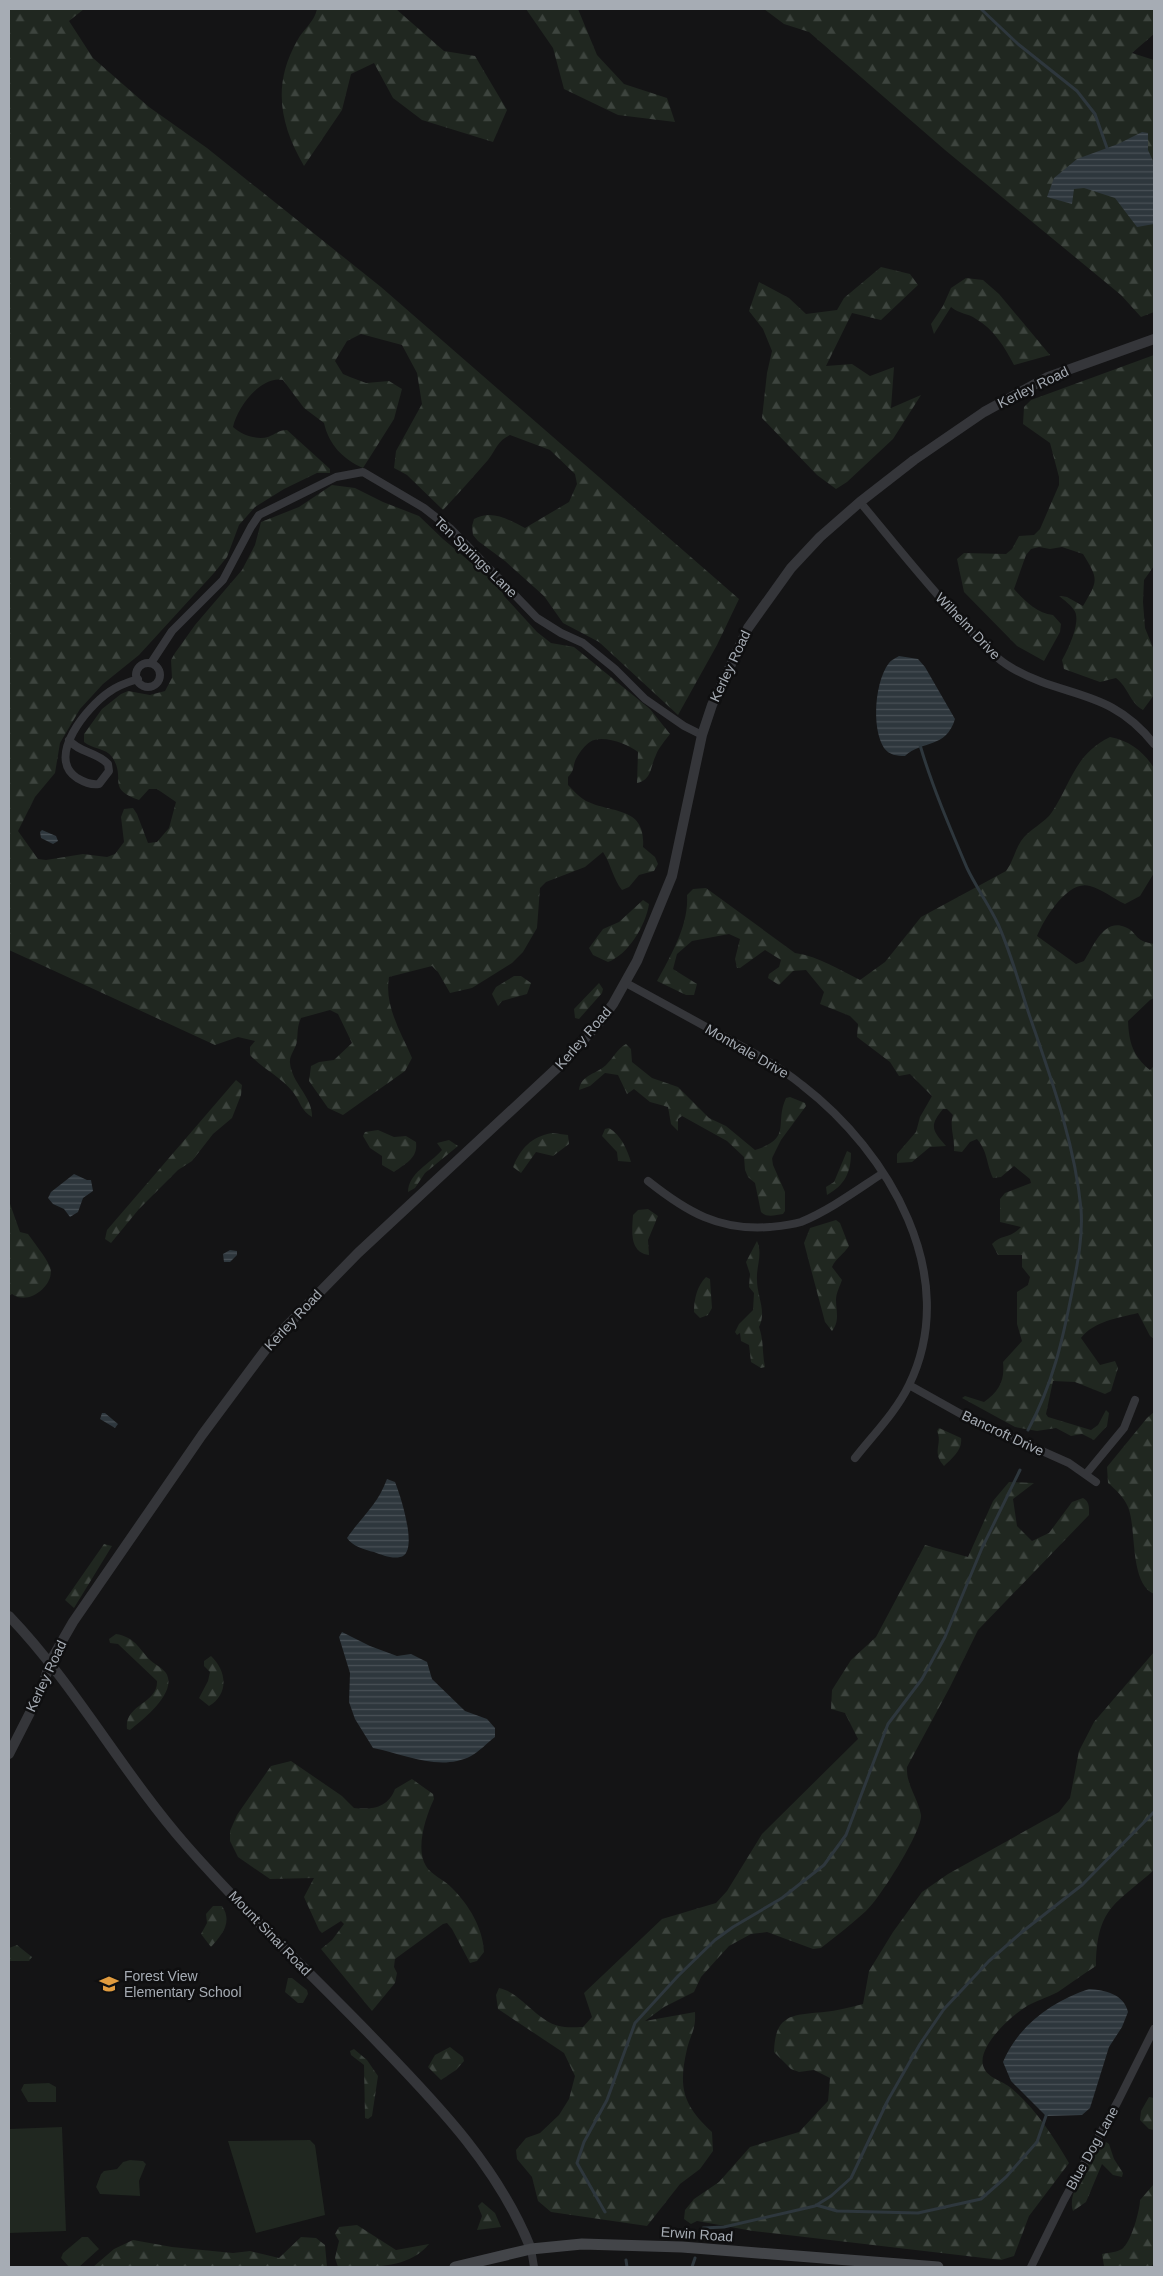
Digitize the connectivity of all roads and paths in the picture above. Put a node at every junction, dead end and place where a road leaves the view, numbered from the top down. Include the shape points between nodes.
1 (1154, 339) edge
2 (860, 502) junction
3 (151, 664) junction
4 (138, 679) junction
5 (702, 735) junction
6 (69, 740) junction
7 (1154, 744) edge
8 (626, 983) junction
9 (883, 1173) junction
10 (648, 1182) dead end
11 (909, 1385) junction
12 (1135, 1400) dead end
13 (855, 1458) dead end
14 (1086, 1474) junction
15 (1096, 1482) dead end
16 (9, 1616) edge
17 (50, 1662) junction
18 (9, 1754) edge
19 (1154, 2028) edge
20 (531, 2249) junction
21 (455, 2267) edge
22 (534, 2267) edge
23 (938, 2267) edge
24 (1031, 2267) edge

1 - 2 street, Kerley Road via 1048,377 1005,399 937,444
2 - 5 street, Kerley Road via 806,552 763,604 735,653
2 - 7 street, Wilhelm Drive via 946,605 995,656 1029,677 1104,702 1122,712
3 - 4 street, Ten Springs Lane via 138,668
3 - 4 street, Ten Springs Lane via 159,672 157,682 146,686
3 - 5 street, Ten Springs Lane via 172,632 223,580 259,515 336,477 363,472 424,508 451,529 538,618 561,634 583,643 645,699
4 - 6 street, Ten Springs Lane via 110,691 96,702
5 - 8 street, Kerley Road via 672,876 652,929
6 - 6 street, Ten Springs Lane via 66,763 69,771 82,781 99,784 109,771 108,764
8 - 9 street, Montvale Drive via 762,1057 802,1084 843,1121
8 - 17 street, Kerley Road via 598,1024 557,1068 358,1254 272,1341 101,1581
9 - 10 street via 799,1222 759,1228 704,1219
9 - 11 street, Montvale Drive via 914,1231 924,1276 926,1318 923,1340
11 - 13 street, Montvale Drive
11 - 14 street, Bancroft Drive via 968,1418 1069,1463
12 - 14 street via 1124,1428
14 - 15 street, Bancroft Drive
16 - 17 street, Mount Sinai Road
17 - 18 street, Kerley Road via 42,1689
17 - 20 street, Mount Sinai Road via 156,1811 288,1953 407,2072 459,2131 505,2194
19 - 24 street, Blue Dog Lane
20 - 21 main road, Erwin Road
20 - 22 street
20 - 23 main road, Erwin Road via 582,2244 682,2247

